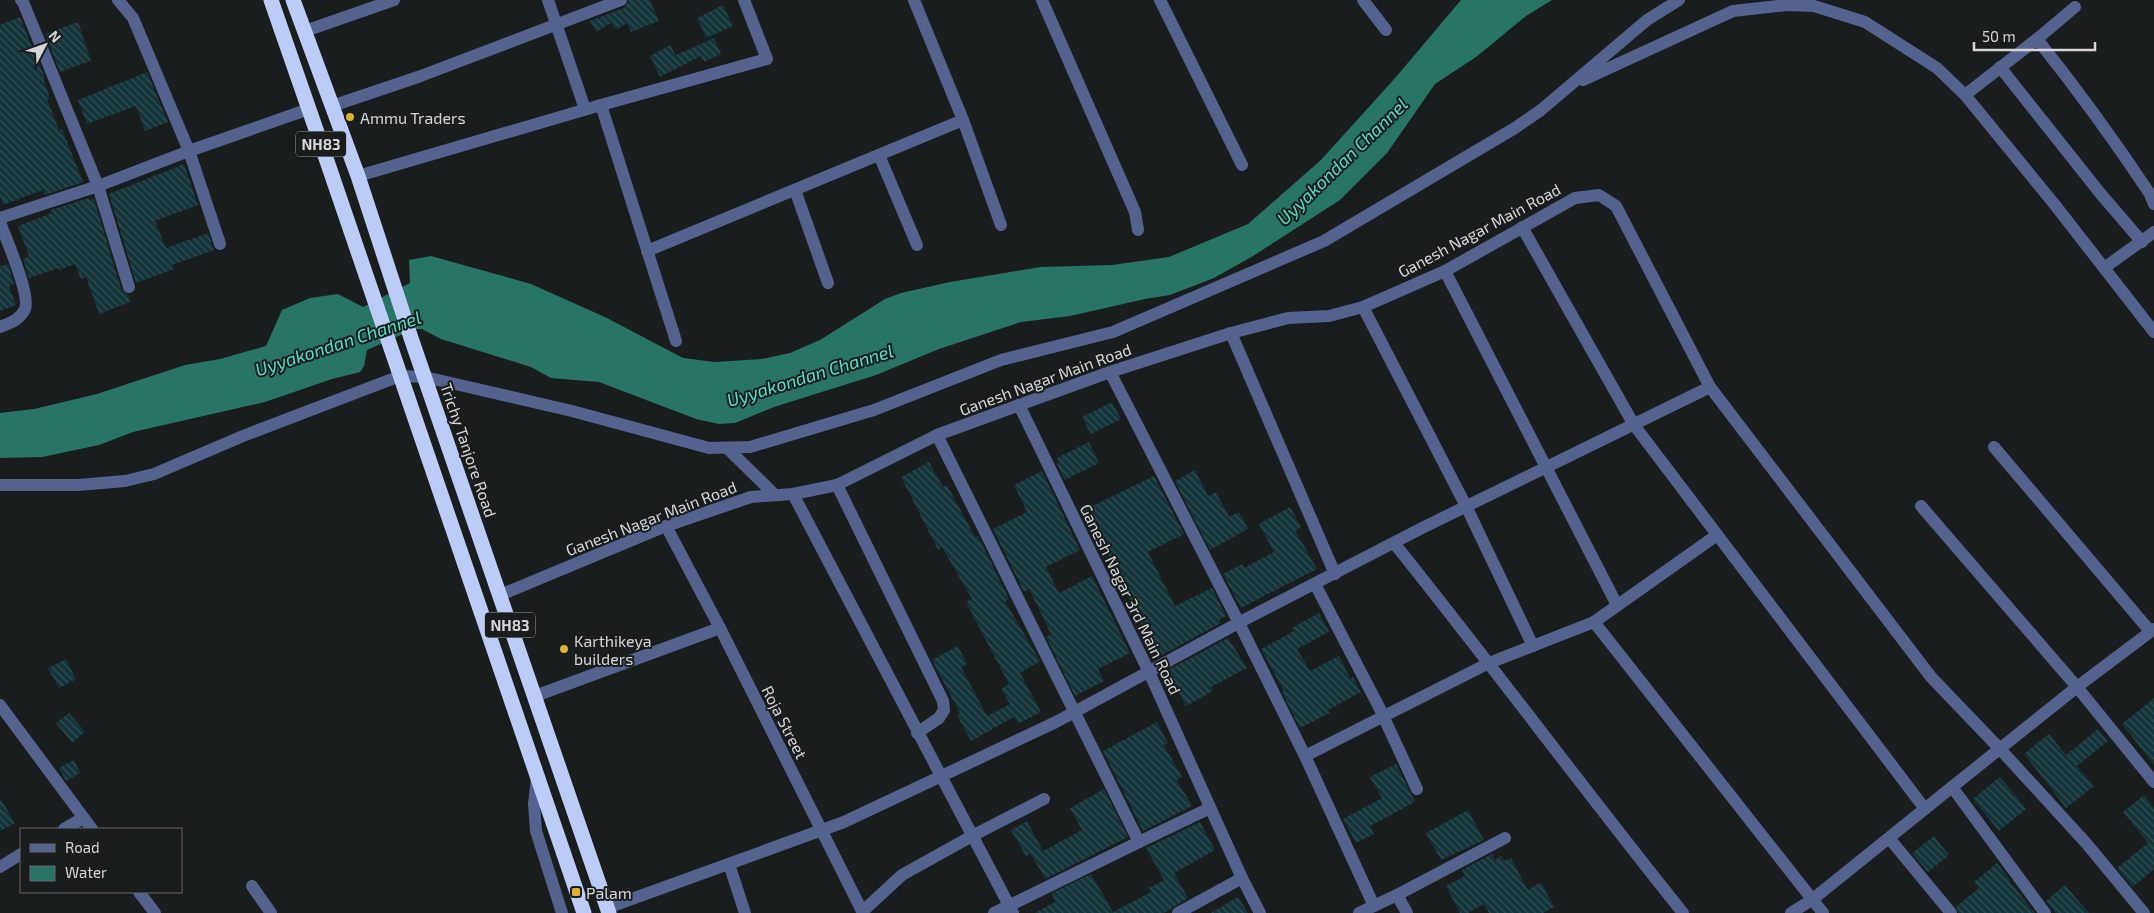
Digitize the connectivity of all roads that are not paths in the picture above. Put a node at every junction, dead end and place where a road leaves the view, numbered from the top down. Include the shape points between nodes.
1 (21, 0) edge
2 (118, 0) edge
3 (270, 0) edge
4 (293, 0) edge
5 (394, 0) edge
6 (548, 0) edge
7 (621, 0) edge
8 (744, 0) edge
9 (914, 0) edge
10 (1042, 0) edge
11 (1160, 0) edge
12 (1363, 0) edge
13 (1679, 0) edge
14 (2075, 7) dead end
15 (557, 25) junction
16 (1386, 30) dead end
17 (305, 32) junction
18 (2037, 39) junction
19 (2000, 67) junction
20 (1567, 87) junction
21 (1965, 95) junction
22 (601, 105) junction
23 (332, 106) junction
24 (309, 109) junction
25 (585, 109) junction
26 (963, 120) junction
27 (189, 150) junction
28 (879, 156) junction
29 (1242, 165) dead end
30 (358, 176) junction
31 (98, 186) junction
32 (795, 190) junction
33 (2154, 204) edge
34 (0, 220) edge
35 (1001, 225) dead end
36 (1522, 227) junction
37 (1138, 230) dead end
38 (2154, 232) edge
39 (2142, 242) junction
40 (220, 244) dead end
41 (917, 245) dead end
42 (647, 251) junction
43 (2104, 268) junction
44 (1445, 271) junction
45 (828, 283) dead end
46 (129, 286) dead end
47 (1363, 307) junction
48 (0, 327) edge
49 (2154, 332) edge
50 (1231, 333) junction
51 (676, 341) dead end
52 (1110, 372) junction
53 (400, 376) junction
54 (425, 377) junction
55 (1710, 387) junction
56 (1019, 404) junction
57 (1634, 425) junction
58 (937, 435) junction
59 (1994, 447) dead end
60 (726, 448) junction
61 (1547, 468) junction
62 (0, 484) edge
63 (837, 484) junction
64 (793, 494) junction
65 (775, 495) junction
66 (1466, 506) junction
67 (1921, 506) dead end
68 (666, 526) junction
69 (1717, 535) junction
70 (1394, 543) junction
71 (1335, 574) junction
72 (1315, 584) junction
73 (500, 595) junction
74 (1618, 606) junction
75 (1594, 622) junction
76 (1239, 623) junction
77 (720, 628) junction
78 (2152, 630) edge
79 (1533, 646) junction
80 (1489, 663) junction
81 (1149, 672) junction
82 (2077, 687) junction
83 (534, 696) junction
84 (0, 705) edge
85 (1075, 712) junction
86 (1384, 717) junction
87 (917, 733) junction
88 (2000, 749) junction
89 (1305, 756) junction
90 (537, 776) junction
91 (940, 777) junction
92 (2154, 782) edge
93 (1952, 787) junction
94 (1417, 789) dead end
95 (1044, 800) dead end
96 (1210, 808) junction
97 (1925, 809) junction
98 (83, 818) junction
99 (66, 828) edge
100 (91, 828) edge
101 (821, 830) junction
102 (972, 836) junction
103 (1505, 838) dead end
104 (1889, 838) junction
105 (1140, 842) junction
106 (20, 855) edge
107 (729, 864) junction
108 (0, 867) edge
109 (1242, 878) junction
110 (252, 886) dead end
111 (140, 893) edge
112 (1397, 895) junction
113 (1813, 899) junction
114 (1374, 906) junction
115 (1011, 909) edge
116 (608, 910) edge
117 (862, 912) edge
118 (155, 913) edge
119 (271, 913) edge
120 (562, 913) edge
121 (584, 913) edge
122 (744, 913) edge
123 (994, 913) edge
124 (1178, 913) edge
125 (1260, 913) edge
126 (1360, 913) edge
127 (1407, 913) edge
128 (1683, 913) edge
129 (1791, 913) edge
130 (1823, 913) edge
131 (1950, 913) edge
132 (2045, 913) edge
133 (2144, 913) edge

1 - 31 street
2 - 27 street via 133,18
3 - 24 highway, NH83
4 - 17 highway, Trichy Tanjore Road / NH83
5 - 17 street
6 - 15 street
7 - 15 street
8 - 22 street via 767,59
9 - 26 street
10 - 37 street via 1135,212
11 - 29 street
12 - 16 street
13 - 20 street via 1647,20
14 - 18 street
15 - 23 street
15 - 25 street
17 - 23 highway, Trichy Tanjore Road / NH83
18 - 19 street
18 - 33 street via 2113,140
19 - 21 street
19 - 39 street
20 - 21 street via 1733,10 1787,5 1814,6 1865,22 1937,68
20 - 60 street via 1514,128 1324,241 1131,325 1001,360 874,410 750,447
21 - 43 street
22 - 25 street
22 - 42 street
23 - 30 highway, Trichy Tanjore Road / NH83
24 - 27 street
24 - 53 highway, NH83
25 - 30 street
26 - 28 street
26 - 35 street
27 - 31 street
27 - 40 street
28 - 32 street
28 - 41 street
30 - 54 highway, Trichy Tanjore Road / NH83
31 - 34 street
31 - 46 street
32 - 42 street
32 - 45 street
34 - 48 street via 26,293 26,308 17,320
36 - 44 street, Ganesh Nagar Main Road
36 - 55 street, Ganesh Nagar Main Road via 1576,198 1599,195 1616,206
36 - 57 street
38 - 39 street
39 - 43 street
42 - 51 street
43 - 49 street
44 - 47 street, Ganesh Nagar Main Road
44 - 61 street
47 - 50 street, Ganesh Nagar Main Road via 1329,316 1288,318
47 - 66 street
50 - 52 street, Ganesh Nagar Main Road
50 - 71 street
52 - 56 street, Ganesh Nagar Main Road
52 - 76 street
53 - 54 street
53 - 62 street via 154,474 125,481 78,485
53 - 90 highway, NH83
54 - 60 street via 572,411 709,448
54 - 73 highway, Trichy Tanjore Road / NH83
55 - 57 street
55 - 88 street via 1931,677
56 - 58 street, Ganesh Nagar Main Road
56 - 81 street, Ganesh Nagar 3rd Main Road
57 - 61 street
57 - 69 street
58 - 63 street, Ganesh Nagar Main Road
58 - 85 street
59 - 78 street
60 - 65 street
61 - 66 street
61 - 74 street
63 - 64 street, Ganesh Nagar Main Road
63 - 87 street via 943,702 944,710 939,718
64 - 65 street, Ganesh Nagar Main Road
64 - 87 street
65 - 68 street, Ganesh Nagar Main Road via 751,497
66 - 70 street
66 - 79 street
67 - 82 street
68 - 73 street, Ganesh Nagar Main Road
68 - 77 street, Roja Street
69 - 74 street
69 - 97 street
70 - 71 street
70 - 80 street
71 - 72 street
72 - 76 street
72 - 86 street
73 - 83 highway, Trichy Tanjore Road / NH83
74 - 75 street
75 - 79 street
75 - 113 street
76 - 81 street
76 - 89 street
77 - 83 street
77 - 101 street, Roja Street
78 - 82 street
79 - 80 street
80 - 86 street
80 - 128 street
81 - 85 street
81 - 96 street, Ganesh Nagar 3rd Main Road
82 - 88 street
82 - 92 street
83 - 116 highway, Trichy Tanjore Road / NH83
84 - 98 street
85 - 91 street
85 - 105 street
86 - 89 street
86 - 94 street
87 - 91 street
88 - 93 street
88 - 133 street
89 - 114 street
90 - 120 street via 536,830
90 - 121 highway, NH83
91 - 101 street
91 - 102 street
93 - 97 street
93 - 132 street
95 - 102 street
96 - 105 street
96 - 109 street, Ganesh Nagar 3rd Main Road
97 - 104 street
98 - 99 street
98 - 100 street
101 - 107 street
101 - 117 street, Roja Street
102 - 115 street
102 - 117 street via 902,875
103 - 112 street
104 - 113 street
104 - 131 street
105 - 115 street
106 - 108 street
107 - 116 street
107 - 122 street
109 - 124 street
109 - 125 street, Ganesh Nagar 3rd Main Road
110 - 119 street
111 - 118 street
112 - 114 street
112 - 127 street
113 - 129 street
113 - 130 street
114 - 126 street
115 - 123 street

